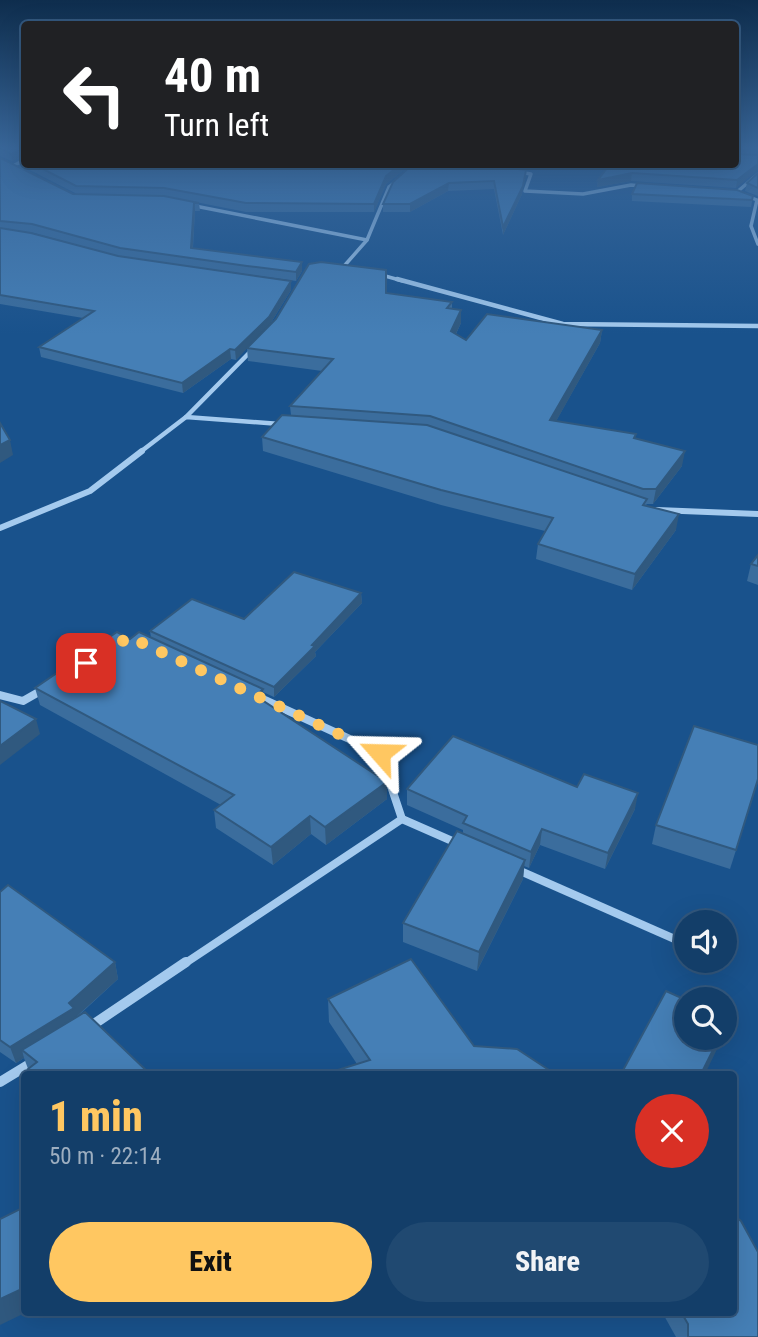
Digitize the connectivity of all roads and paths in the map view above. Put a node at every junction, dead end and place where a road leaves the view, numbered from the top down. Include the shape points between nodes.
1 (211, 209) edge
2 (380, 209) edge
3 (755, 209) edge
4 (367, 240) junction
5 (758, 244) edge
6 (345, 265) junction
7 (332, 267) edge
8 (358, 269) edge
9 (371, 272) edge
10 (758, 326) edge
11 (264, 339) edge
12 (186, 418) junction
13 (293, 425) edge
14 (653, 510) edge
15 (758, 514) edge
16 (0, 528) edge
17 (58, 680) edge
18 (242, 689) edge
19 (0, 695) edge
20 (402, 819) junction
21 (463, 846) edge
22 (513, 868) edge
23 (674, 939) edge
24 (83, 1031) edge
25 (48, 1053) edge
26 (0, 1082) edge

1 - 4 street
2 - 4 street
3 - 5 street via 751,226
4 - 6 street
6 - 7 street
6 - 8 street
9 - 10 street via 563,324
11 - 12 street
12 - 13 street
12 - 16 street via 90,491
14 - 15 street
17 - 19 street via 23,701
18 - 20 street via 380,753
20 - 21 street
20 - 24 street
22 - 23 street
25 - 26 street

